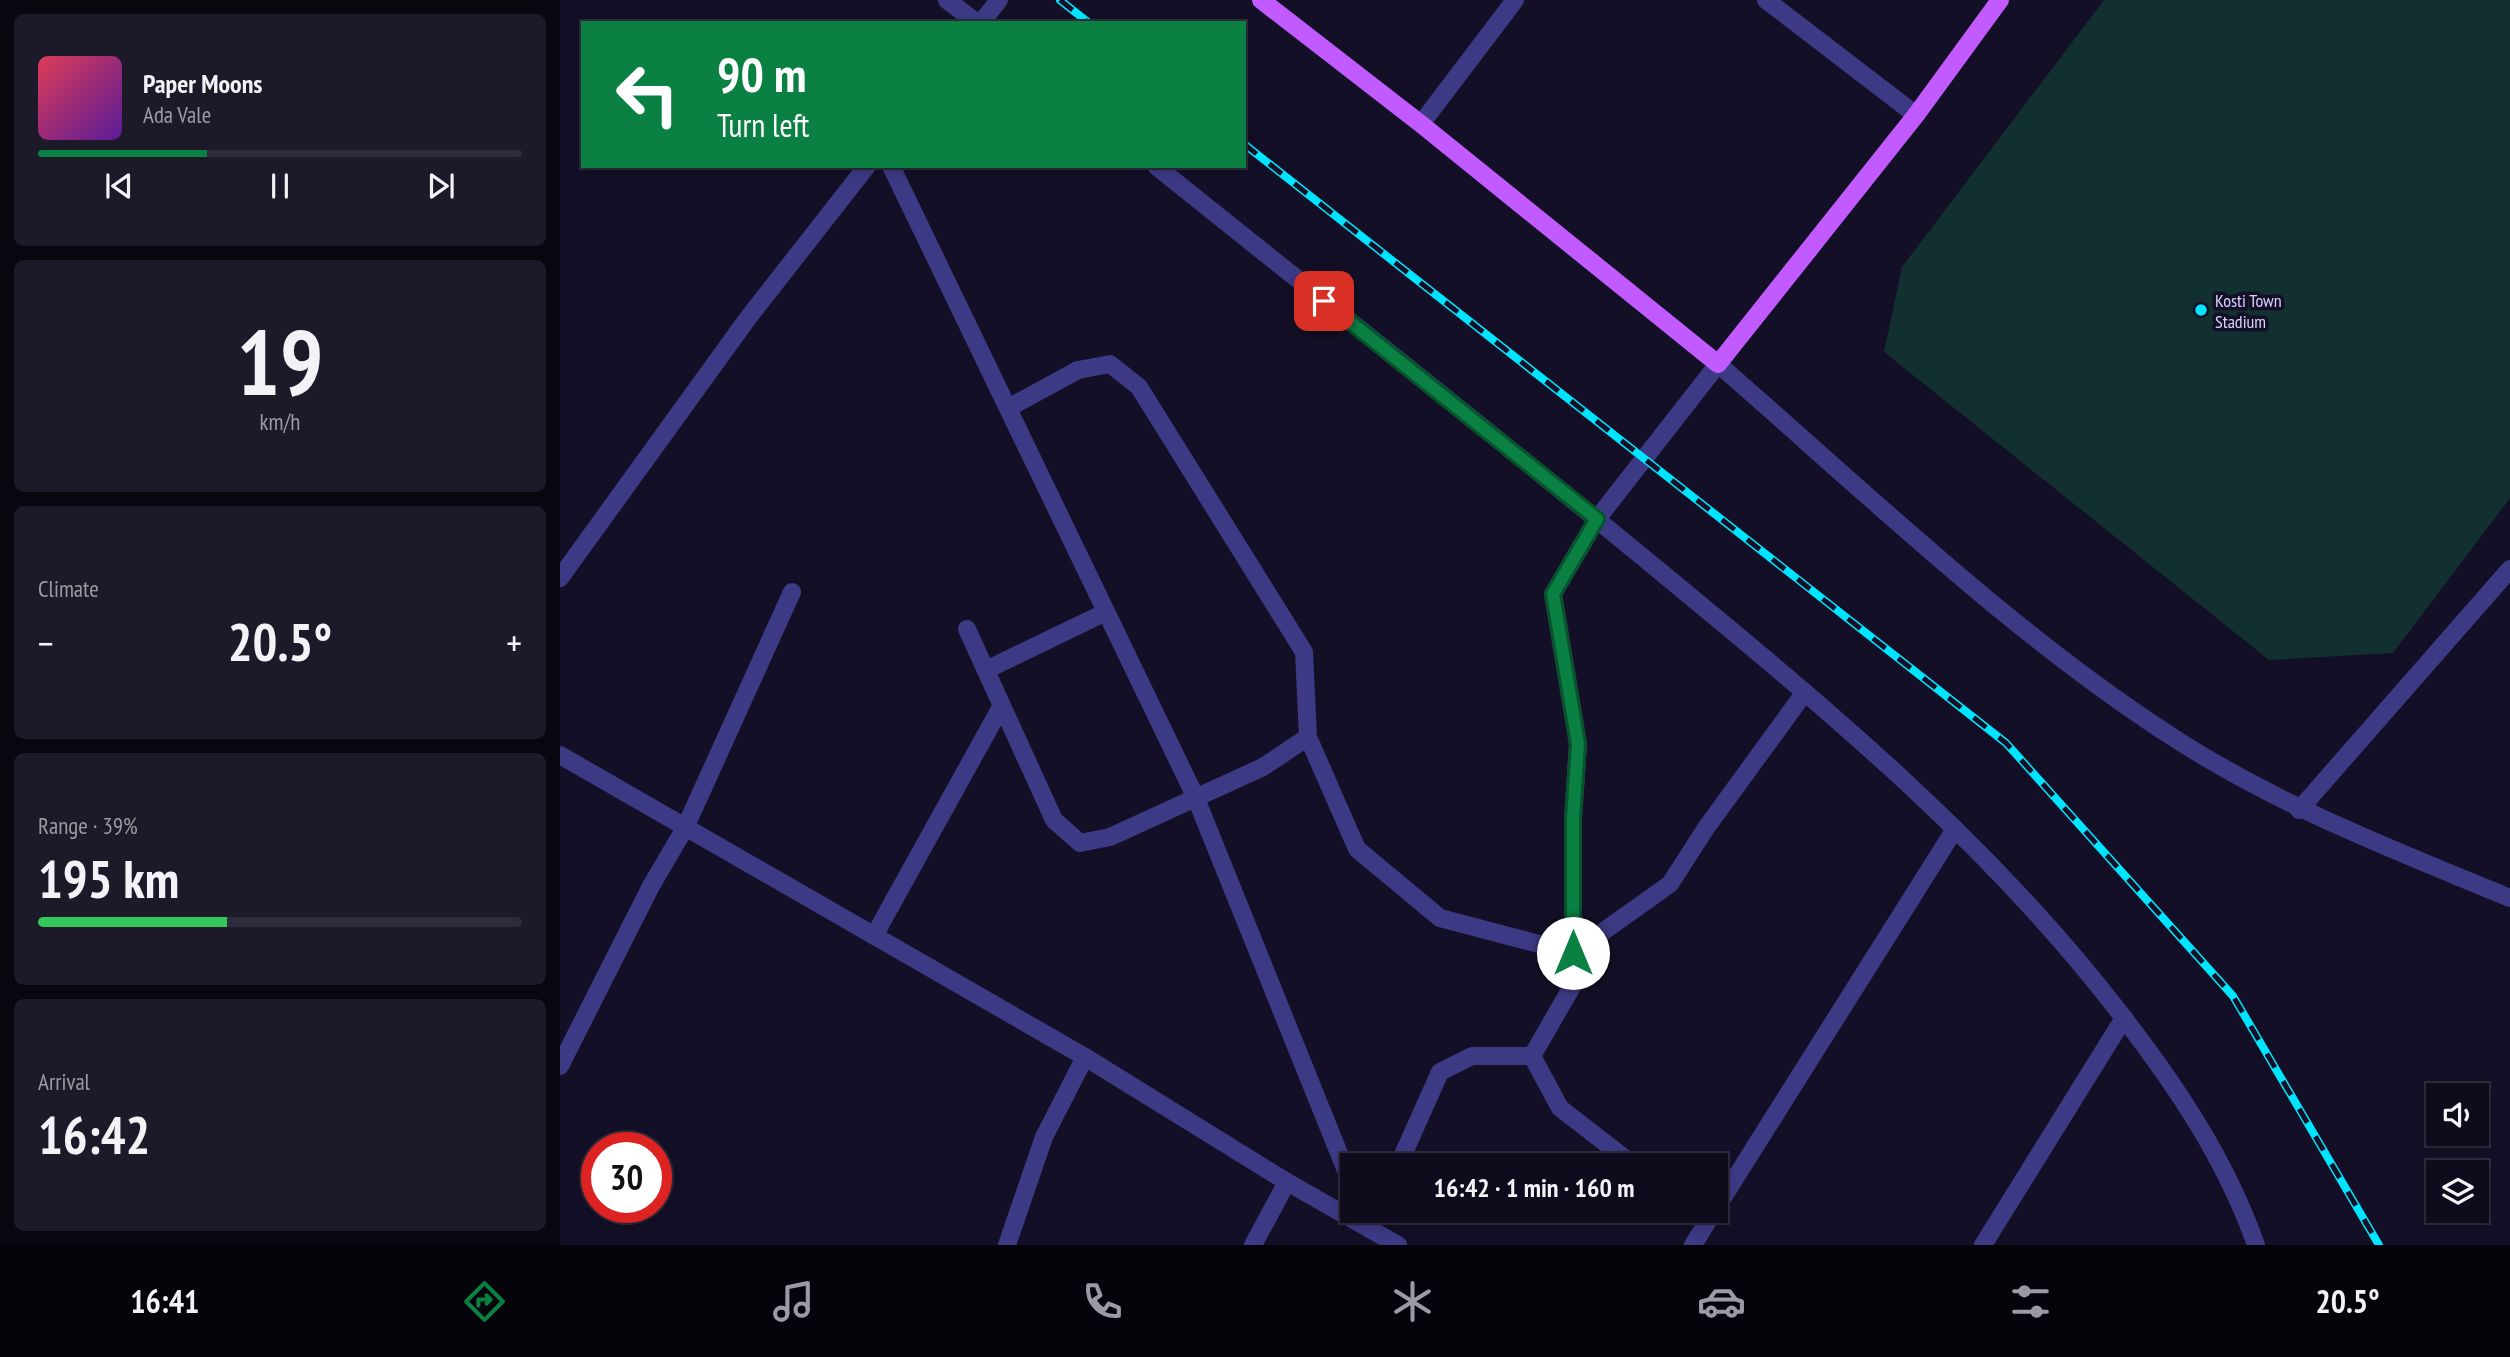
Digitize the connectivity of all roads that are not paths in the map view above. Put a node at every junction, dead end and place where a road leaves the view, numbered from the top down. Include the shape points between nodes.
1 (947, 0) edge
2 (999, 0) edge
3 (1261, 0) edge
4 (1515, 0) edge
5 (1766, 0) edge
6 (2000, 0) edge
7 (976, 21) edge
8 (981, 21) edge
9 (1916, 115) junction
10 (1421, 124) junction
11 (865, 168) edge
12 (892, 168) edge
13 (1158, 168) edge
14 (1718, 364) junction
15 (1008, 408) junction
16 (1597, 519) junction
17 (2510, 569) edge
18 (560, 578) edge
19 (792, 592) dead end
20 (1104, 614) junction
21 (967, 629) dead end
22 (986, 670) junction
23 (1805, 692) junction
24 (1001, 706) junction
25 (1308, 737) junction
26 (560, 755) edge
27 (1195, 796) junction
28 (2300, 810) junction
29 (685, 828) junction
30 (1955, 829) junction
31 (2510, 898) edge
32 (874, 936) junction
33 (1573, 953) junction
34 (2124, 1018) junction
35 (1532, 1056) junction
36 (1085, 1057) junction
37 (560, 1066) edge
38 (1404, 1153) edge
39 (1618, 1153) edge
40 (1340, 1156) edge
41 (1287, 1182) junction
42 (1728, 1182) edge
43 (1367, 1223) edge
44 (1372, 1223) edge
45 (1703, 1223) edge
46 (1369, 1229) junction
47 (1007, 1245) edge
48 (1253, 1245) edge
49 (1398, 1245) edge
50 (1693, 1245) edge
51 (1983, 1245) edge
52 (2256, 1245) edge

1 - 7 street
2 - 8 street
3 - 10 main road
4 - 10 street
5 - 9 street
6 - 9 main road
9 - 14 main road
10 - 14 main road
11 - 18 street via 748,318
12 - 15 street
13 - 16 street
14 - 16 street
14 - 28 street via 2044,647 2185,746
15 - 20 street
15 - 25 street via 1078,370 1110,364 1139,387 1304,652
16 - 23 street
16 - 33 street via 1553,594 1578,744
17 - 28 street
19 - 29 street
20 - 22 street
20 - 27 street
21 - 22 street
22 - 24 street
23 - 30 street via 1887,762
23 - 33 street via 1670,884
24 - 27 street via 1054,820 1080,842 1110,837
24 - 32 street
25 - 27 street via 1263,767
25 - 33 street via 1356,849 1440,918
26 - 29 street
27 - 40 street
28 - 31 street
29 - 32 street
29 - 37 street
30 - 34 street via 2049,924
30 - 42 street
32 - 36 street
33 - 35 street via 1573,985
34 - 51 street
34 - 52 street via 2194,1117
35 - 38 street via 1472,1056 1440,1072
35 - 39 street via 1560,1108
36 - 41 street
36 - 47 street via 1044,1137
41 - 46 street
41 - 48 street
43 - 46 street
44 - 46 street
45 - 50 street
46 - 49 street

